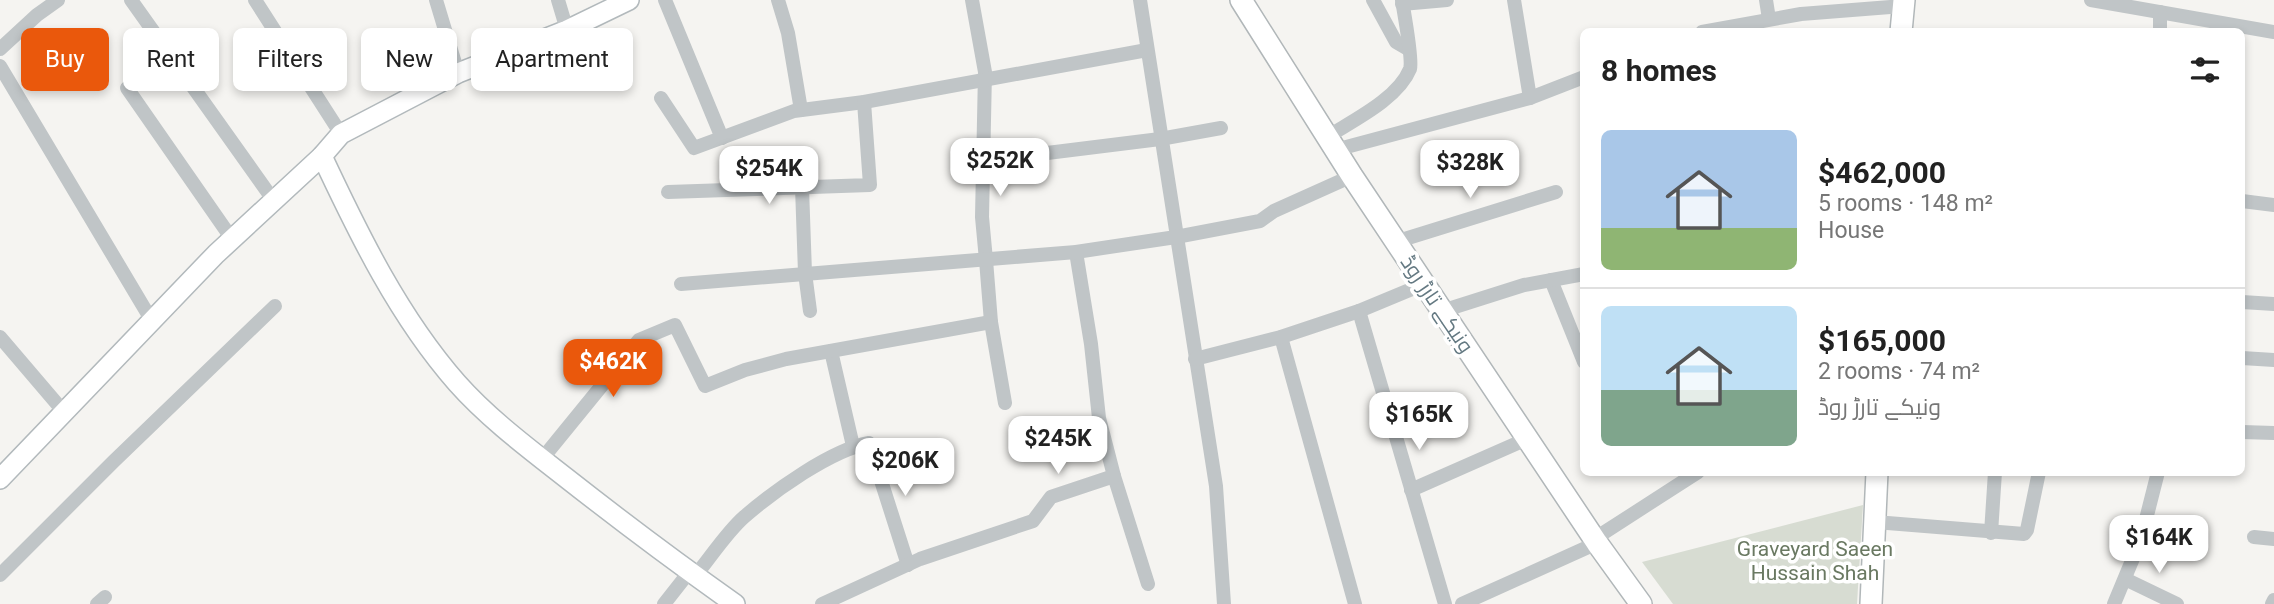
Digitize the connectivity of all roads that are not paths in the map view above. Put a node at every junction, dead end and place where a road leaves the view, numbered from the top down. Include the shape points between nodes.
1 (58, 0) edge
2 (131, 0) edge
3 (256, 0) edge
4 (436, 0) edge
5 (558, 0) edge
6 (629, 0) edge
7 (665, 0) edge
8 (778, 0) edge
9 (972, 0) edge
10 (1140, 0) edge
11 (1241, 0) edge
12 (1373, 0) edge
13 (1447, 0) edge
14 (1514, 0) edge
15 (1766, 0) edge
16 (2091, 0) edge
17 (1402, 2) edge
18 (1904, 3) edge
19 (2160, 12) junction
20 (1769, 19) junction
21 (566, 28) edge
22 (571, 28) edge
23 (1723, 28) edge
24 (1901, 28) edge
25 (2160, 28) edge
26 (2274, 32) edge
27 (0, 49) edge
28 (1408, 49) junction
29 (1147, 50) junction
30 (0, 66) edge
31 (471, 68) edge
32 (458, 73) junction
33 (1580, 78) edge
34 (985, 80) junction
35 (129, 91) edge
36 (1530, 97) junction
37 (661, 98) dead end
38 (864, 102) junction
39 (801, 110) junction
40 (1222, 128) dead end
41 (341, 134) junction
42 (722, 138) junction
43 (1160, 139) junction
44 (1331, 143) junction
45 (322, 156) junction
46 (1016, 157) dead end
47 (1352, 176) junction
48 (802, 187) junction
49 (668, 192) dead end
50 (1556, 192) dead end
51 (274, 201) junction
52 (2245, 201) edge
53 (2274, 205) edge
54 (1176, 237) junction
55 (232, 239) junction
56 (1395, 242) junction
57 (1076, 252) junction
58 (986, 260) junction
59 (806, 273) junction
60 (1580, 275) edge
61 (1551, 279) junction
62 (681, 284) dead end
63 (1424, 284) junction
64 (2245, 302) edge
65 (2274, 304) edge
66 (275, 306) dead end
67 (1359, 310) junction
68 (810, 311) dead end
69 (1442, 311) junction
70 (152, 321) junction
71 (991, 322) junction
72 (0, 337) edge
73 (1281, 337) junction
74 (831, 351) junction
75 (1580, 352) edge
76 (2245, 358) edge
77 (1195, 359) junction
78 (2274, 360) edge
79 (1005, 402) dead end
80 (64, 412) junction
81 (2245, 432) edge
82 (2274, 433) edge
83 (1527, 439) junction
84 (853, 446) junction
85 (542, 459) junction
86 (1114, 475) junction
87 (1692, 476) edge
88 (1877, 476) edge
89 (1994, 476) edge
90 (2038, 476) edge
91 (2157, 476) edge
92 (0, 479) edge
93 (1411, 490) junction
94 (1875, 522) junction
95 (1991, 533) junction
96 (2254, 537) dead end
97 (2274, 539) edge
98 (1596, 541) junction
99 (908, 565) junction
100 (692, 573) junction
101 (0, 575) edge
102 (2124, 579) junction
103 (1148, 584) dead end
104 (1493, 598) edge
105 (664, 604) edge
106 (735, 604) edge
107 (822, 604) edge
108 (1224, 604) edge
109 (1355, 604) edge
110 (1445, 604) edge
111 (1462, 604) edge
112 (1641, 604) edge
113 (1871, 604) edge
114 (2114, 604) edge
115 (2177, 604) edge

1 - 27 street
2 - 51 street
3 - 41 street
4 - 32 street
5 - 21 street
6 - 22 main road
7 - 42 street
8 - 39 street via 789,33
9 - 34 street
10 - 29 street
11 - 44 main road, ونیکے تارڑ روڈ
12 - 28 street via 1396,41
13 - 17 street
14 - 36 street
15 - 20 street
16 - 19 street
17 - 28 street
18 - 20 street
18 - 24 main road
19 - 25 street
19 - 26 street
20 - 23 street
28 - 44 street via 1411,68 1402,82
29 - 34 street
29 - 43 street
30 - 70 street
31 - 32 main road
32 - 41 main road
33 - 36 street
34 - 38 street
34 - 58 street via 982,217
35 - 55 street
36 - 44 street
37 - 42 street via 694,148
38 - 39 street
38 - 48 street via 870,185
39 - 42 street
40 - 43 street
41 - 45 main road
43 - 46 street
43 - 54 street
44 - 47 main road, ونیکے تارڑ روڈ
45 - 51 main road
45 - 85 main road via 354,225 425,341 457,384
47 - 54 street via 1260,221
47 - 56 main road, ونیکے تارڑ روڈ
48 - 49 street
48 - 59 street
50 - 56 street
51 - 55 main road
52 - 53 street
54 - 57 street
54 - 77 street
55 - 70 main road
56 - 63 main road, ونیکے تارڑ روڈ
57 - 58 street
57 - 86 street via 1099,418
58 - 59 street
58 - 71 street
59 - 62 street
59 - 68 street
60 - 61 street
61 - 69 street
61 - 75 street
63 - 67 street
63 - 69 main road, ونیکے تارڑ روڈ
64 - 65 street
66 - 101 street
67 - 73 street
67 - 93 street
69 - 83 main road, ونیکے تارڑ روڈ
70 - 80 main road
71 - 74 street
71 - 79 street
72 - 80 street
73 - 77 street
73 - 109 street
74 - 84 street
74 - 85 street via 745,370 705,386 675,325 639,340
76 - 78 street
77 - 108 street via 1216,486
80 - 92 main road
81 - 82 street
83 - 93 street
83 - 98 main road, ونیکے تارڑ روڈ
84 - 99 street via 869,443
84 - 100 street via 817,465 743,518
85 - 100 main road
86 - 99 street via 1051,497 1033,521
86 - 103 street
87 - 98 street
88 - 94 main road
89 - 95 street
90 - 95 street via 2024,534
91 - 102 street via 2141,539
93 - 110 street
94 - 95 street
94 - 113 main road
96 - 97 street
98 - 104 street
98 - 112 main road, ونیکے تارڑ روڈ
99 - 107 street
100 - 105 street
100 - 106 main road
102 - 114 street
102 - 115 street
104 - 111 street

